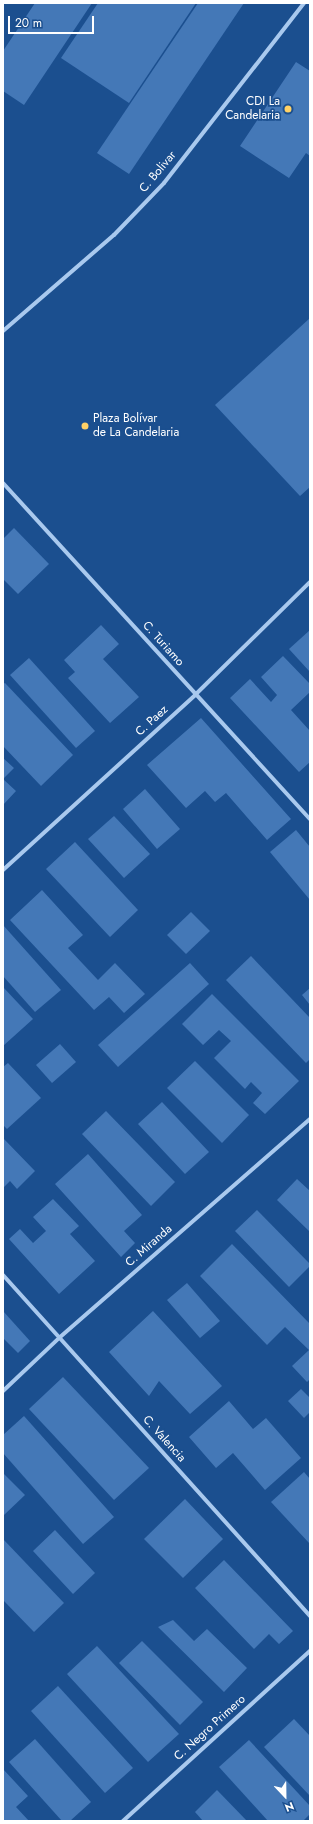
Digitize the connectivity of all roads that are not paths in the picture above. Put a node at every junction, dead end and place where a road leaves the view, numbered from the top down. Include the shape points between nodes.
1 (304, 3) edge
2 (3, 331) edge
3 (3, 483) edge
4 (310, 582) edge
5 (195, 694) junction
6 (310, 818) edge
7 (3, 870) edge
8 (310, 1119) edge
9 (3, 1275) edge
10 (60, 1338) junction
11 (3, 1391) edge
12 (310, 1616) edge
13 (310, 1650) edge
14 (123, 1821) edge

1 - 2 street, C. Bolivar via 164,183 114,235
3 - 5 street, C. Turiamo
4 - 5 street, C. Paez
5 - 6 street, C. Turiamo
5 - 7 street, C. Paez
8 - 10 street, C. Miranda
9 - 10 street, C. Valencia
10 - 11 street, C. Miranda
10 - 12 street, C. Valencia
13 - 14 street, C. Negro Primero

